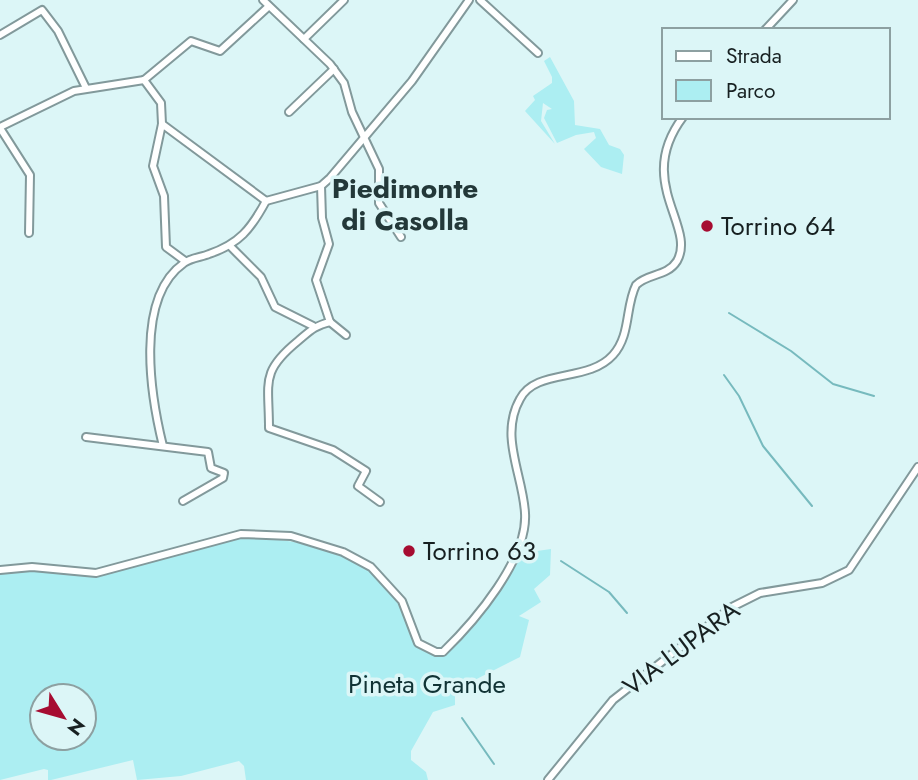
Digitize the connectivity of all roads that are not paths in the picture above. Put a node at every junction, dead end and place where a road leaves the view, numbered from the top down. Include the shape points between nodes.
1 (263, 0) edge
2 (344, 0) edge
3 (469, 0) edge
4 (480, 0) edge
5 (793, 0) edge
6 (268, 7) junction
7 (767, 28) edge
8 (0, 35) edge
9 (304, 39) junction
10 (538, 53) dead end
11 (334, 69) junction
12 (144, 80) junction
13 (86, 88) junction
14 (289, 112) dead end
15 (682, 119) edge
16 (162, 124) junction
17 (0, 127) edge
18 (364, 138) junction
19 (321, 186) junction
20 (266, 201) junction
21 (29, 233) dead end
22 (401, 237) dead end
23 (231, 247) junction
24 (185, 261) junction
25 (330, 322) junction
26 (313, 326) junction
27 (345, 335) dead end
28 (86, 437) dead end
29 (163, 446) junction
30 (918, 467) edge
31 (183, 501) dead end
32 (380, 502) dead end
33 (0, 570) edge
34 (548, 780) edge

1 - 6 street
2 - 9 street
3 - 18 street
4 - 10 street
5 - 7 street
6 - 9 street
6 - 12 street via 220,51 191,41
8 - 13 street via 42,10 58,31
9 - 11 street
11 - 14 street
11 - 18 street via 344,83
12 - 13 street
12 - 16 street via 159,97
13 - 17 street
15 - 33 street via 670,135 663,162 679,234 679,256 667,271 636,285 622,342 610,358 589,371 537,383 521,396 511,437 525,513 519,547 504,577 443,652 418,643 402,601 371,567 343,552 291,536 241,534 96,573 32,567
16 - 20 street
16 - 24 street via 153,166 164,195 166,247
17 - 21 street via 30,175
18 - 19 street
18 - 22 street via 379,169 379,203
19 - 20 street
19 - 25 street via 329,244 316,279
20 - 23 street
23 - 24 street
23 - 26 street via 261,277 275,307
24 - 29 street via 167,282 156,311 149,374
25 - 26 street
25 - 27 street
26 - 32 street via 271,368 269,428 333,450 366,471 358,486
28 - 29 street
29 - 31 street via 205,450 212,470 224,473 221,480
30 - 34 street, VIA LUPARA via 849,570 816,584 760,593 732,607 613,700

